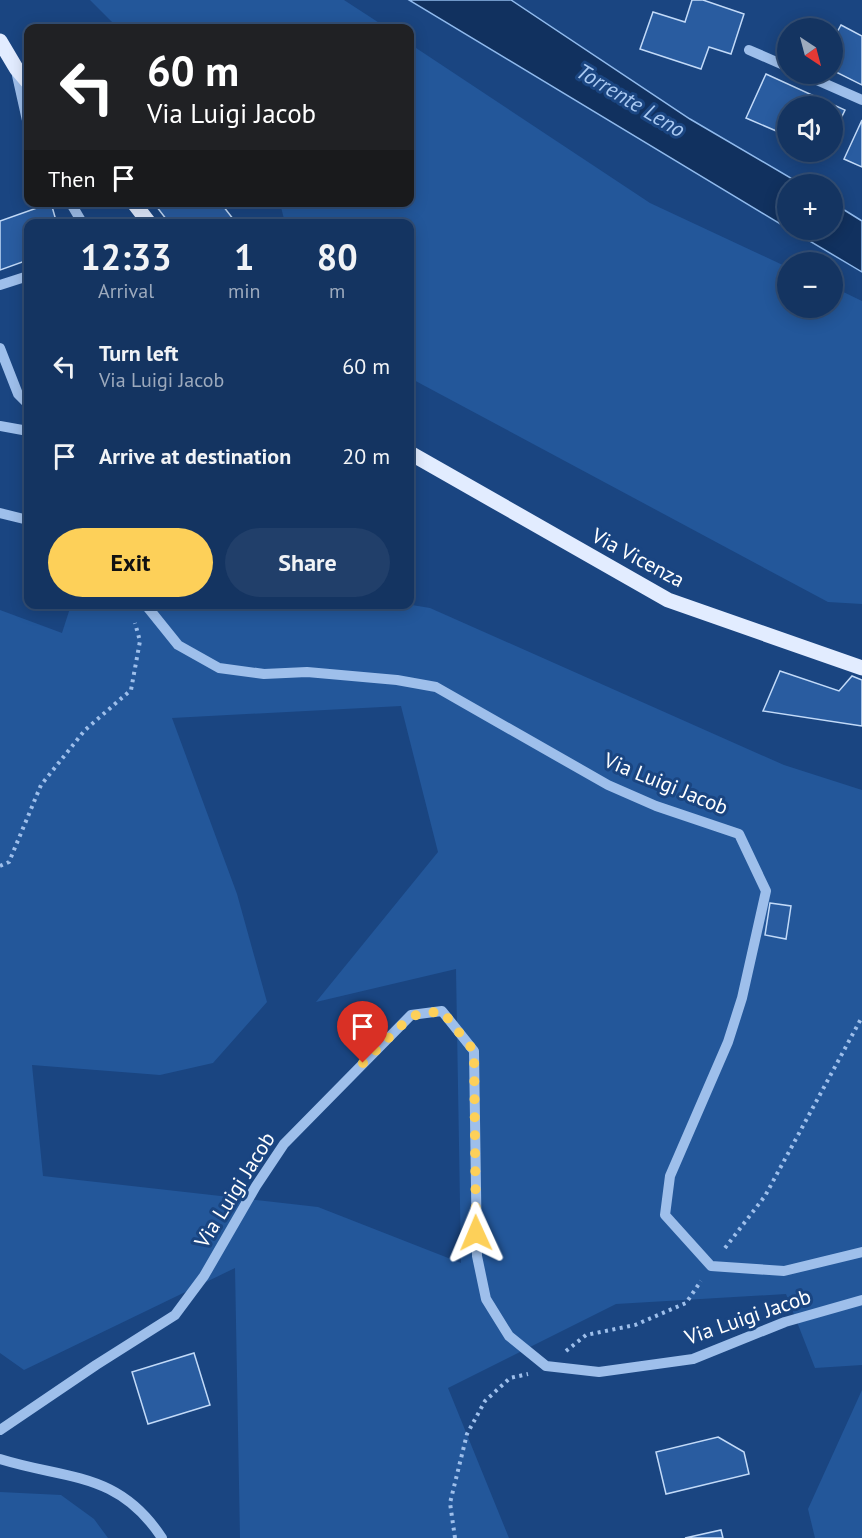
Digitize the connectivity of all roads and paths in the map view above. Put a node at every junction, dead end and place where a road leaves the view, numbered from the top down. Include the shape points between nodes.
1 (0, 41) edge
2 (749, 50) dead end
3 (777, 62) edge
4 (16, 68) junction
5 (24, 77) edge
6 (825, 84) edge
7 (862, 100) edge
8 (24, 106) edge
9 (137, 207) edge
10 (146, 219) edge
11 (24, 277) edge
12 (0, 285) edge
13 (0, 348) edge
14 (24, 400) edge
15 (0, 426) edge
16 (24, 430) edge
17 (414, 455) edge
18 (0, 513) edge
19 (24, 519) edge
20 (149, 609) edge
21 (133, 614) dead end
22 (862, 668) edge
23 (0, 866) edge
24 (862, 1017) edge
25 (862, 1252) edge
26 (711, 1266) junction
27 (862, 1300) edge
28 (546, 1366) junction
29 (0, 1430) edge
30 (0, 1459) edge
31 (162, 1538) edge
32 (455, 1538) edge

1 - 4 main road
2 - 3 street
4 - 5 main road
4 - 8 street
6 - 7 street
9 - 10 main road
11 - 12 street
13 - 14 street
15 - 16 street
17 - 22 main road, Via Vicenza via 668,600
18 - 19 street
20 - 26 street, Via Luigi Jacob via 178,645 219,668 264,675 307,672 436,687 608,785 739,834 766,891 742,998 728,1042 670,1176 665,1215
21 - 23 path via 140,641 130,690 85,730 40,785 9,862
24 - 26 path via 765,1196
25 - 26 street, Via Luigi Jacob via 784,1271
26 - 28 path via 686,1303 635,1325 586,1335
27 - 28 street, Via Luigi Jacob via 785,1322 693,1359 599,1372
28 - 29 street, Via Luigi Jacob via 509,1336 486,1299 477,1256 474,1051 442,1011 411,1016 284,1144 204,1276 175,1316
28 - 32 path via 542,1371 510,1378 485,1401 466,1434 450,1503
30 - 31 street via 99,1482 149,1518

